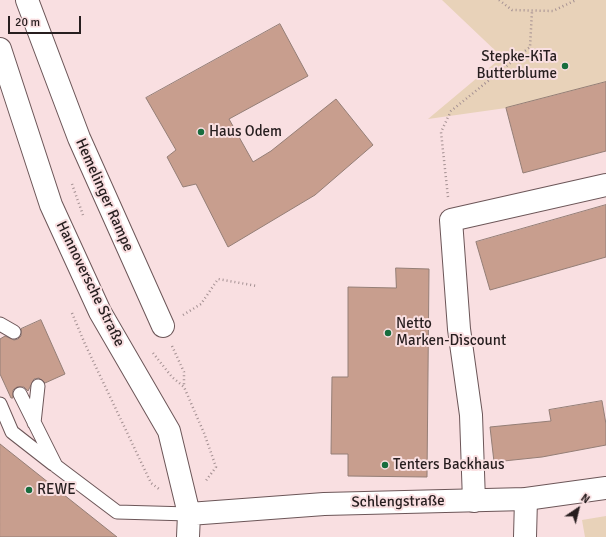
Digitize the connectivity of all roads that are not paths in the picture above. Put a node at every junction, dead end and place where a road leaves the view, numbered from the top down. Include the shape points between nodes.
1 (27, 0) edge
2 (0, 49) edge
3 (606, 185) edge
4 (0, 324) edge
5 (163, 326) road end
6 (14, 332) dead end
7 (38, 386) dead end
8 (20, 394) dead end
9 (0, 404) edge
10 (34, 423) junction
11 (56, 466) junction
12 (606, 488) edge
13 (526, 499) junction
14 (474, 501) junction
15 (189, 514) junction
16 (188, 537) edge
17 (525, 537) edge

1 - 5 street, Hemelinger Rampe via 79,138
2 - 15 street, Hannoversche Straße via 51,205 100,312 169,432
3 - 14 street via 450,220 459,329 471,415
4 - 6 lane
7 - 10 lane
8 - 10 lane
9 - 11 lane via 12,432
10 - 11 lane
11 - 15 lane via 117,512
12 - 13 street, Schlengstraße
13 - 14 street, Schlengstraße
13 - 17 street
14 - 15 street, Schlengstraße via 324,504
15 - 16 street, Hannoversche Straße

